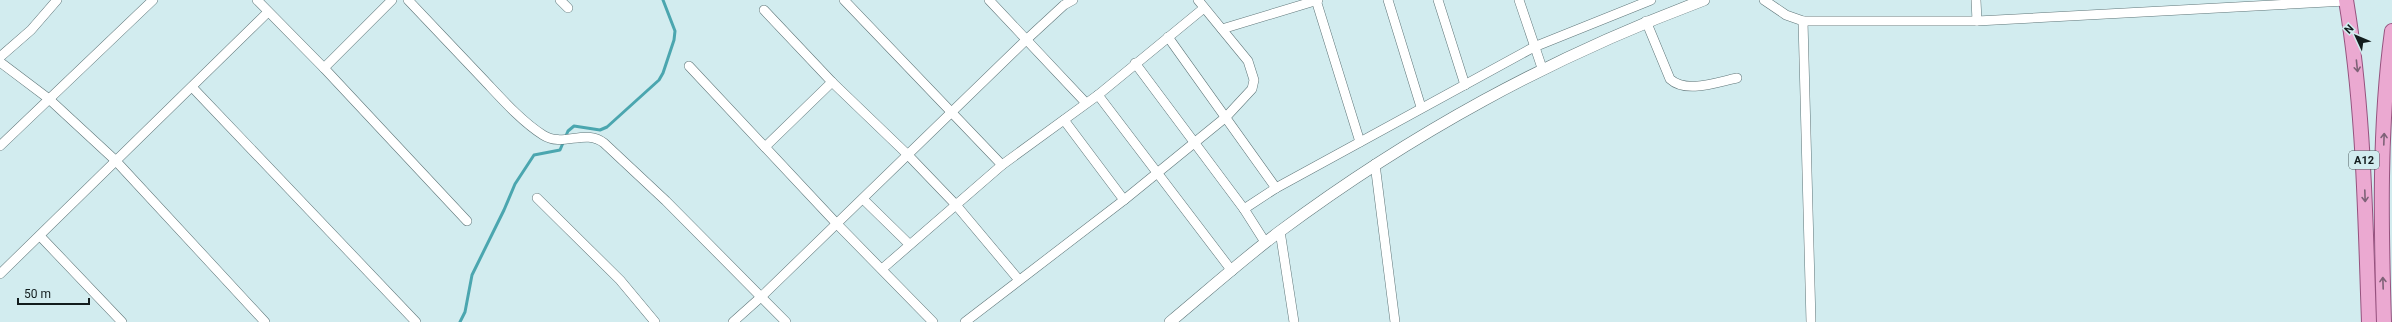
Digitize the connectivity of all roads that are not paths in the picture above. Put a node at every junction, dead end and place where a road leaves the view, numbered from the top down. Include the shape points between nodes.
1 (57, 0) edge
2 (153, 0) edge
3 (257, 0) edge
4 (392, 0) edge
5 (408, 0) edge
6 (560, 0) edge
7 (844, 0) edge
8 (989, 0) edge
9 (1072, 0) edge
10 (1198, 0) edge
11 (1317, 0) edge
12 (1388, 0) edge
13 (1438, 0) edge
14 (1518, 0) edge
15 (1651, 0) edge
16 (1704, 0) edge
17 (1764, 0) edge
18 (1976, 0) edge
19 (2346, 0) edge
20 (568, 8) dead end
21 (1204, 8) junction
22 (764, 10) dead end
23 (268, 12) junction
24 (1804, 21) junction
25 (1977, 21) junction
26 (1646, 22) junction
27 (1222, 29) junction
28 (2392, 31) edge
29 (1168, 37) junction
30 (1026, 40) junction
31 (1534, 47) junction
32 (0, 57) edge
33 (0, 62) edge
34 (1135, 63) junction
35 (689, 66) dead end
36 (324, 68) junction
37 (1542, 68) junction
38 (1737, 78) dead end
39 (832, 82) junction
40 (1465, 85) junction
41 (192, 87) junction
42 (1098, 95) junction
43 (49, 99) junction
44 (1086, 103) junction
45 (1421, 107) junction
46 (952, 111) junction
47 (1226, 117) junction
48 (1064, 120) junction
49 (1360, 142) junction
50 (1194, 144) junction
51 (0, 146) edge
52 (765, 147) junction
53 (908, 155) junction
54 (115, 160) junction
55 (1376, 164) junction
56 (1002, 165) junction
57 (1158, 172) junction
58 (1276, 188) junction
59 (537, 198) dead end
60 (863, 199) junction
61 (1124, 200) junction
62 (956, 205) junction
63 (1244, 209) junction
64 (467, 221) dead end
65 (837, 224) junction
66 (1280, 231) junction
67 (40, 236) junction
68 (1266, 242) junction
69 (909, 244) junction
70 (882, 269) junction
71 (1232, 271) junction
72 (0, 274) edge
73 (1019, 280) junction
74 (762, 297) junction
75 (2388, 301) edge
76 (2368, 302) junction
77 (122, 322) edge
78 (265, 322) edge
79 (416, 322) edge
80 (655, 322) edge
81 (733, 322) edge
82 (786, 322) edge
83 (932, 322) edge
84 (965, 322) edge
85 (1170, 322) edge
86 (1294, 322) edge
87 (1396, 322) edge
88 (1811, 322) edge
89 (2369, 322) edge
90 (2384, 322) edge

1 - 32 street via 31,30
2 - 43 street
3 - 23 street
4 - 36 street
5 - 74 street via 503,101 544,136 560,140 588,136 597,138 666,201
6 - 20 street
7 - 46 street
8 - 30 street
9 - 30 street
10 - 21 street
11 - 27 street
11 - 49 street
12 - 45 street
13 - 40 street
14 - 31 street
15 - 31 street
16 - 26 street
17 - 24 street via 1786,15
18 - 25 street
19 - 25 street
19 -> 76 main road, A12 via 2362,116
21 - 27 street
21 - 29 street
22 - 39 street
23 - 36 street
23 - 41 street
24 - 25 street
24 - 88 street
26 - 37 street
26 - 38 street via 1670,79 1676,85 1685,87
27 - 47 street via 1248,60 1254,80 1252,89
75 -> 28 main road, A12 via 2384,140
29 - 34 street
29 - 47 street
30 - 44 street
30 - 46 street
31 - 37 street
31 - 40 street
33 - 43 street
34 - 42 street
34 - 50 street
35 - 52 street
36 - 64 street
37 - 55 street via 1470,106
39 - 52 street
39 - 53 street
40 - 45 street
41 - 54 street
41 - 79 street
42 - 44 street
42 - 57 street
43 - 51 street
43 - 54 street
44 - 48 street
45 - 49 street
46 - 53 street
46 - 56 street
47 - 50 street
47 - 58 street
48 - 56 street
48 - 61 street
49 - 58 street
50 - 57 street
50 - 63 street
52 - 65 street
53 - 60 street
53 - 62 street
54 - 67 street
54 - 78 street
55 - 66 street
55 - 87 street
56 - 62 street
57 - 61 street
57 - 71 street
58 - 63 street
59 - 80 street via 620,280
60 - 65 street
60 - 69 street
61 - 73 street
62 - 69 street
62 - 73 street
63 - 68 street
65 - 70 street
65 - 74 street
66 - 68 street
66 - 86 street
67 - 72 street
67 - 77 street
68 - 71 street
69 - 70 street
70 - 83 street
71 - 85 street
73 - 84 street
74 - 81 street
74 - 82 street
75 - 76 street
75 - 90 main road, A12
76 - 89 main road, A12

